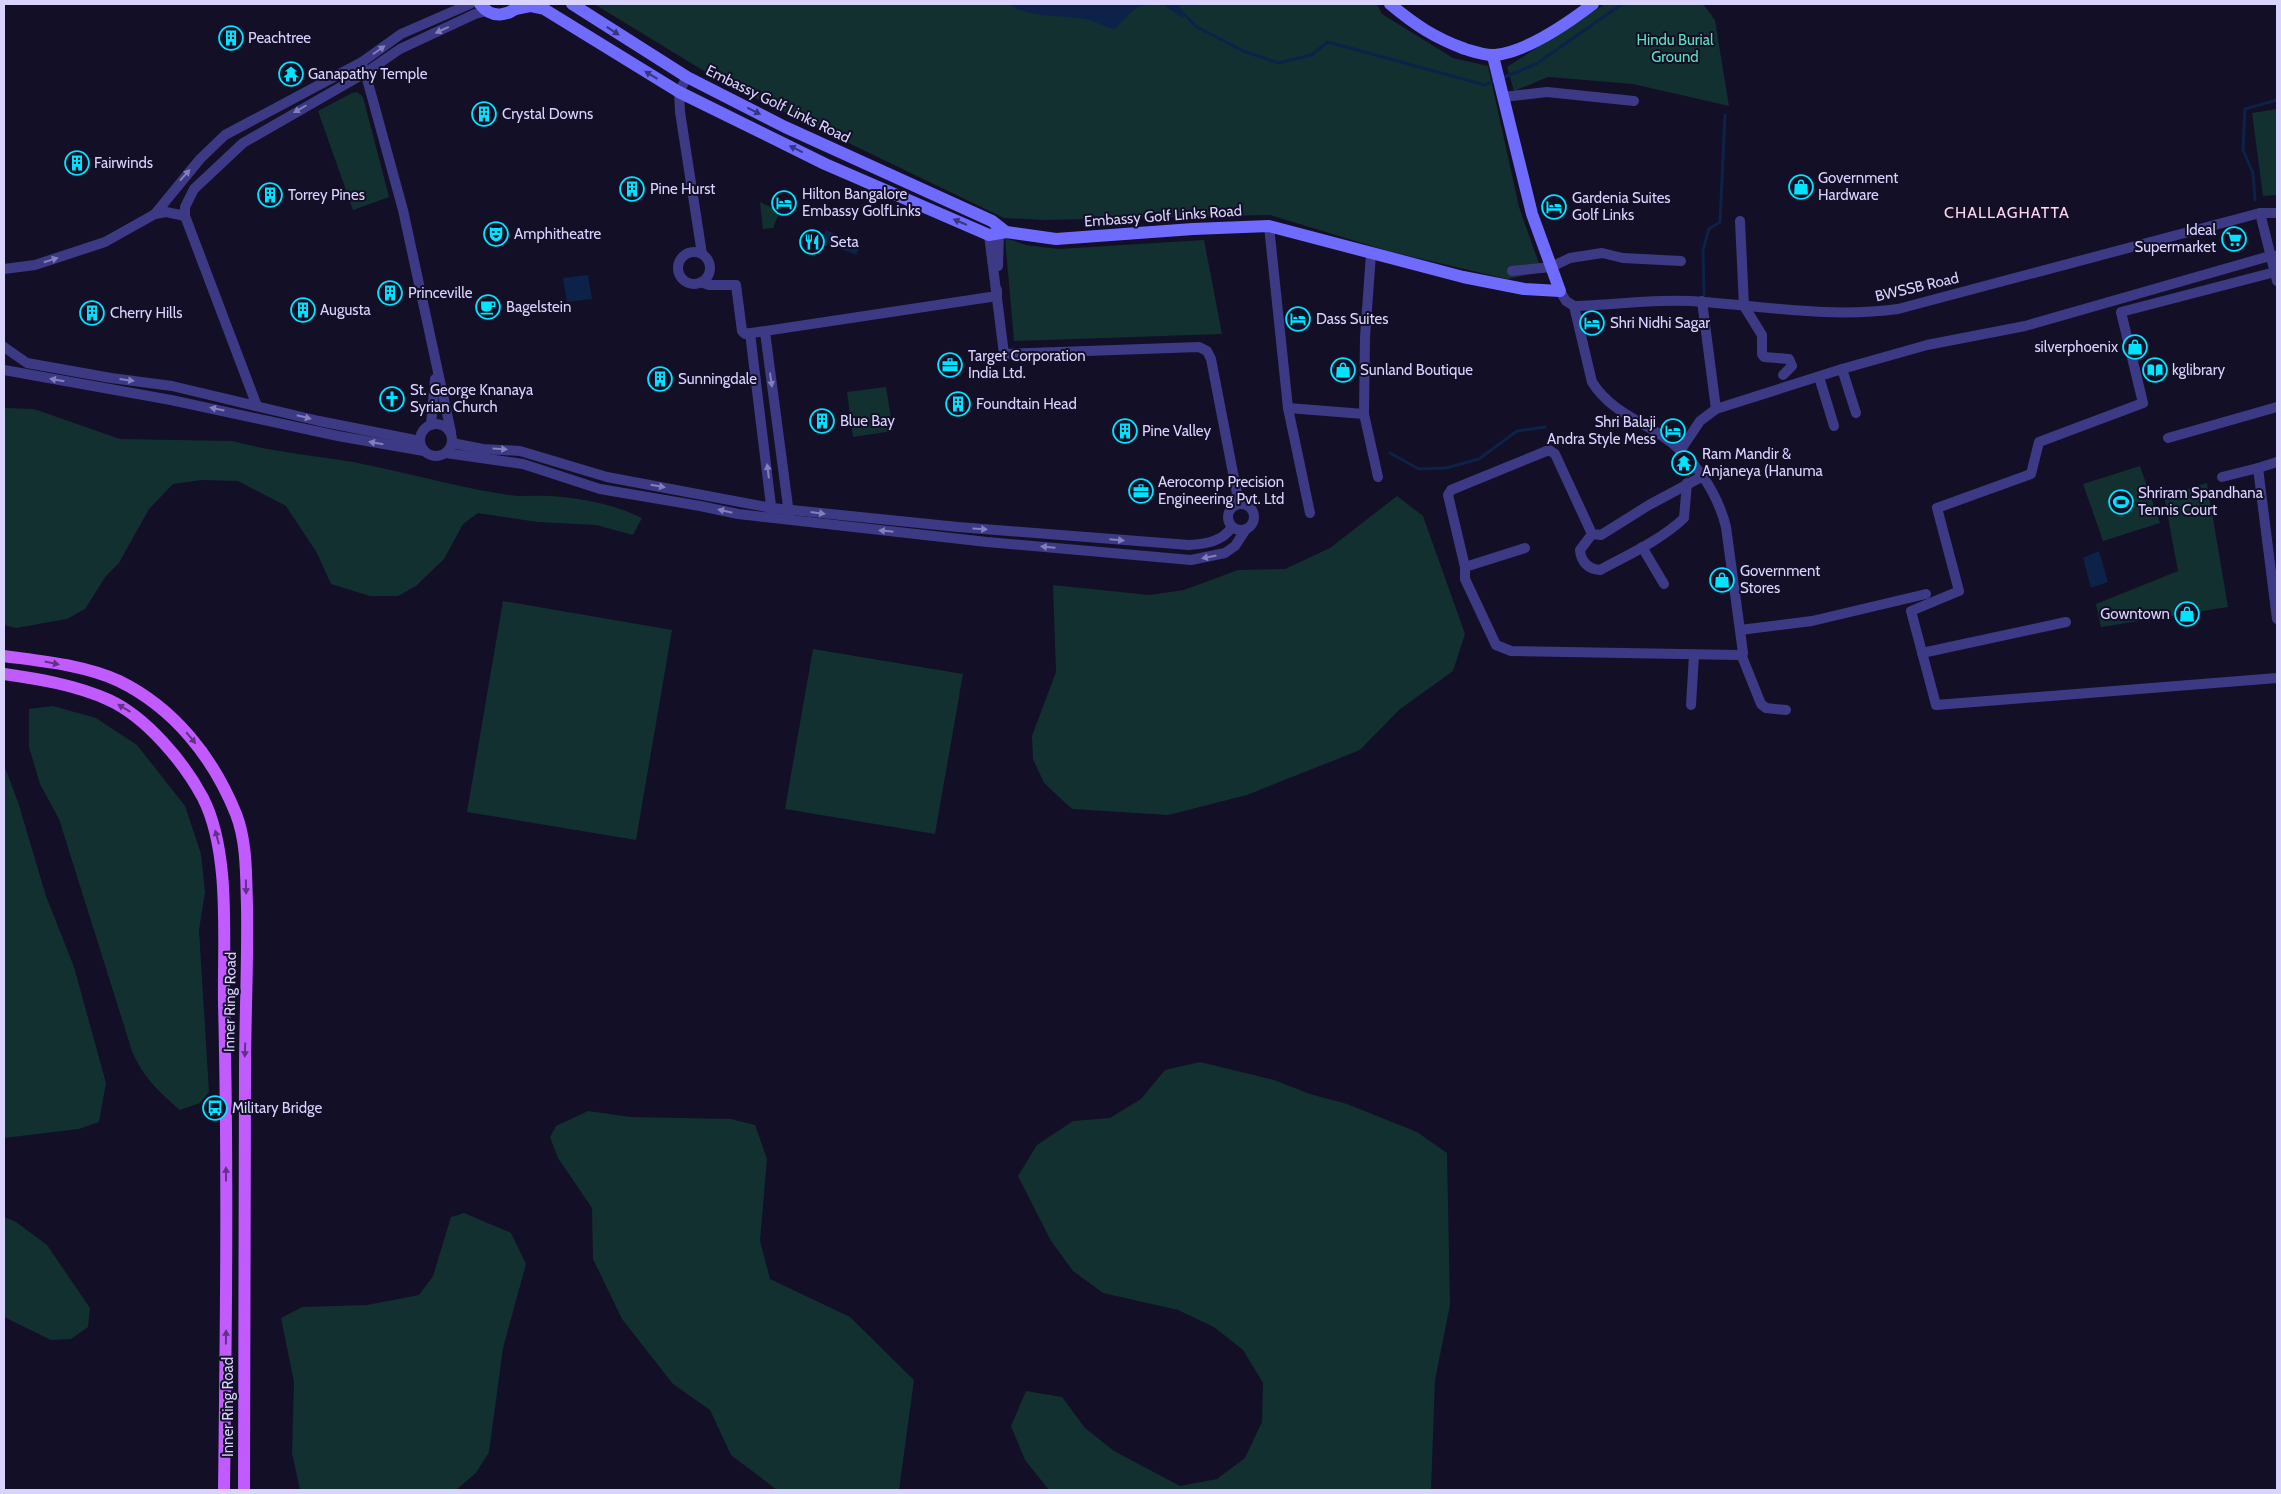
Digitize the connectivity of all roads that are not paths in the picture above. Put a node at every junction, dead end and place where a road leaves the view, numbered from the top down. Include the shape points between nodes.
1 (470, 4) edge
2 (572, 4) edge
3 (1390, 4) edge
4 (1593, 4) edge
5 (483, 7) edge
6 (518, 7) edge
7 (1493, 56) junction
8 (362, 62) junction
9 (366, 73) junction
10 (687, 77) junction
11 (1501, 86) junction
12 (679, 92) junction
13 (1634, 101) dead end
14 (820, 142) junction
15 (814, 158) junction
16 (2260, 213) junction
17 (2277, 213) edge
18 (155, 214) junction
19 (185, 216) junction
20 (1740, 221) dead end
21 (1269, 226) junction
22 (998, 233) junction
23 (702, 254) junction
24 (1372, 254) junction
25 (2274, 256) edge
26 (1681, 261) dead end
27 (1551, 267) junction
28 (17, 268) junction
29 (4, 269) edge
30 (1512, 271) dead end
31 (4, 276) edge
32 (2276, 277) edge
33 (701, 282) junction
34 (1560, 292) junction
35 (997, 296) junction
36 (1702, 302) junction
37 (1574, 306) junction
38 (1744, 306) junction
39 (765, 332) junction
40 (750, 333) junction
41 (4, 347) edge
42 (1842, 369) junction
43 (4, 370) edge
44 (436, 370) junction
45 (1783, 374) dead end
46 (1819, 377) junction
47 (257, 406) junction
48 (2277, 407) edge
49 (1288, 408) junction
50 (1716, 409) junction
51 (1856, 413) dead end
52 (1364, 414) junction
53 (430, 425) junction
54 (1834, 426) dead end
55 (450, 432) junction
56 (2168, 438) dead end
57 (420, 441) junction
58 (452, 443) junction
59 (424, 451) junction
60 (1680, 451) junction
61 (446, 453) junction
62 (2277, 462) edge
63 (2258, 468) junction
64 (1702, 476) junction
65 (1378, 477) dead end
66 (2222, 477) dead end
67 (1687, 484) junction
68 (1239, 504) junction
69 (772, 508) junction
70 (789, 510) junction
71 (1310, 513) dead end
72 (772, 520) junction
73 (789, 521) junction
74 (1232, 527) junction
75 (1246, 529) junction
76 (1592, 534) junction
77 (1642, 547) junction
78 (1525, 548) dead end
79 (1465, 567) junction
80 (1664, 584) dead end
81 (1926, 594) dead end
82 (2277, 619) edge
83 (2066, 622) dead end
84 (1740, 630) junction
85 (1922, 653) junction
86 (1741, 654) junction
87 (1694, 655) junction
88 (4, 656) edge
89 (4, 674) edge
90 (2277, 678) edge
91 (1691, 705) dead end
92 (1786, 710) dead end
93 (226, 1091) junction
94 (245, 1092) junction
95 (224, 1490) edge
96 (244, 1490) edge

8 -> 1 street via 401,34
2 -> 10 street, Embassy Golf Links Road
3 - 7 street via 1425,32 1450,44
4 - 7 street via 1527,46
5 - 6 street via 501,15
5 -> 9 street via 400,49
12 -> 6 street via 544,9
7 - 11 street
8 - 9 street
18 -> 8 street via 178,183 225,135
9 -> 19 street via 239,146 194,190 185,206
9 - 44 street via 402,210
10 - 12 street
10 -> 14 street, Embassy Golf Links Road
11 - 13 street
11 - 27 street via 1532,214
15 -> 12 street
12 - 23 street
14 - 15 street
14 - 22 street, Embassy Golf Links Road via 992,221
22 -> 15 street
16 - 17 street, BWSSB Road
16 - 25 street
16 - 38 street, BWSSB Road via 1898,309 1833,314
18 - 19 street via 166,212
28 -> 18 street via 105,242
19 - 47 street
20 - 38 street
21 - 22 street, Embassy Golf Links Road via 1056,239
21 - 24 street, Embassy Golf Links Road
21 - 49 street
22 - 35 street
23 - 33 street via 710,265 706,278
23 - 33 street via 689,252 679,261 678,267 687,283
24 - 34 street, Embassy Golf Links Road via 1495,284
24 - 52 street via 1365,337
25 - 32 street
25 - 42 street via 2025,326 1947,340
26 - 27 street via 1622,258 1602,253 1570,258
27 - 30 street
27 - 34 street
28 - 29 street
28 - 31 street
32 - 85 street via 2121,312 2144,402 2039,442 2031,474 1937,508 1959,590 1912,610
33 - 40 street via 736,285 742,331
34 - 37 street
35 - 39 street
35 - 68 street via 1004,354 1204,348 1211,359
36 - 37 street, BWSSB Road
36 - 38 street, BWSSB Road
36 - 50 street
37 - 60 street via 1592,382 1598,392 1621,413 1662,436
38 - 45 street via 1762,335 1764,357 1791,362 1792,366
39 - 40 street
39 -> 70 street
69 -> 40 street
41 -> 47 street via 27,363 172,386
42 - 46 street
42 - 51 street
59 -> 43 street
44 - 53 street
44 - 55 street
46 - 50 street
46 - 54 street
47 -> 57 street
48 - 56 street
49 - 52 street
49 - 71 street
50 - 60 street via 1700,421
52 - 65 street
53 - 55 street via 442,424
53 - 57 street via 422,431
55 - 58 street
57 - 59 street
58 - 61 street
58 -> 69 street via 520,452 607,477
59 - 61 street via 434,456
60 - 64 street
72 -> 61 street via 600,489 523,464
62 - 63 street
63 - 66 street
63 - 82 street
64 - 67 street
64 - 84 street via 1722,510
67 - 76 street via 1601,536
67 - 77 street via 1684,518
68 - 74 street via 1229,511
68 - 75 street via 1250,508 1254,516
69 - 70 street
69 - 72 street
70 - 73 street
70 -> 74 street via 1189,545 1216,541
72 - 73 street
75 -> 73 street via 1235,546 1225,553 1191,560
74 - 75 street
76 - 77 street via 1580,550 1580,557 1593,569 1600,570
76 - 79 street via 1555,454 1549,450 1451,490 1448,496
77 - 80 street
78 - 79 street
79 - 87 street via 1465,578 1487,627 1496,645 1502,649
81 - 84 street via 1812,621
83 - 85 street
84 - 86 street via 1744,649
85 - 90 street via 1936,706
86 - 87 street
86 - 92 street via 1762,704 1766,708
87 - 91 street
88 -> 94 main road, Inner Ring Road via 48,662 118,681 155,703 178,722 222,785 240,825 246,880
93 -> 89 main road, Inner Ring Road via 222,880 217,835 202,795 179,760 133,714 111,701 76,688
93 - 94 main road
95 -> 93 main road, Inner Ring Road
94 - 96 main road, Inner Ring Road

